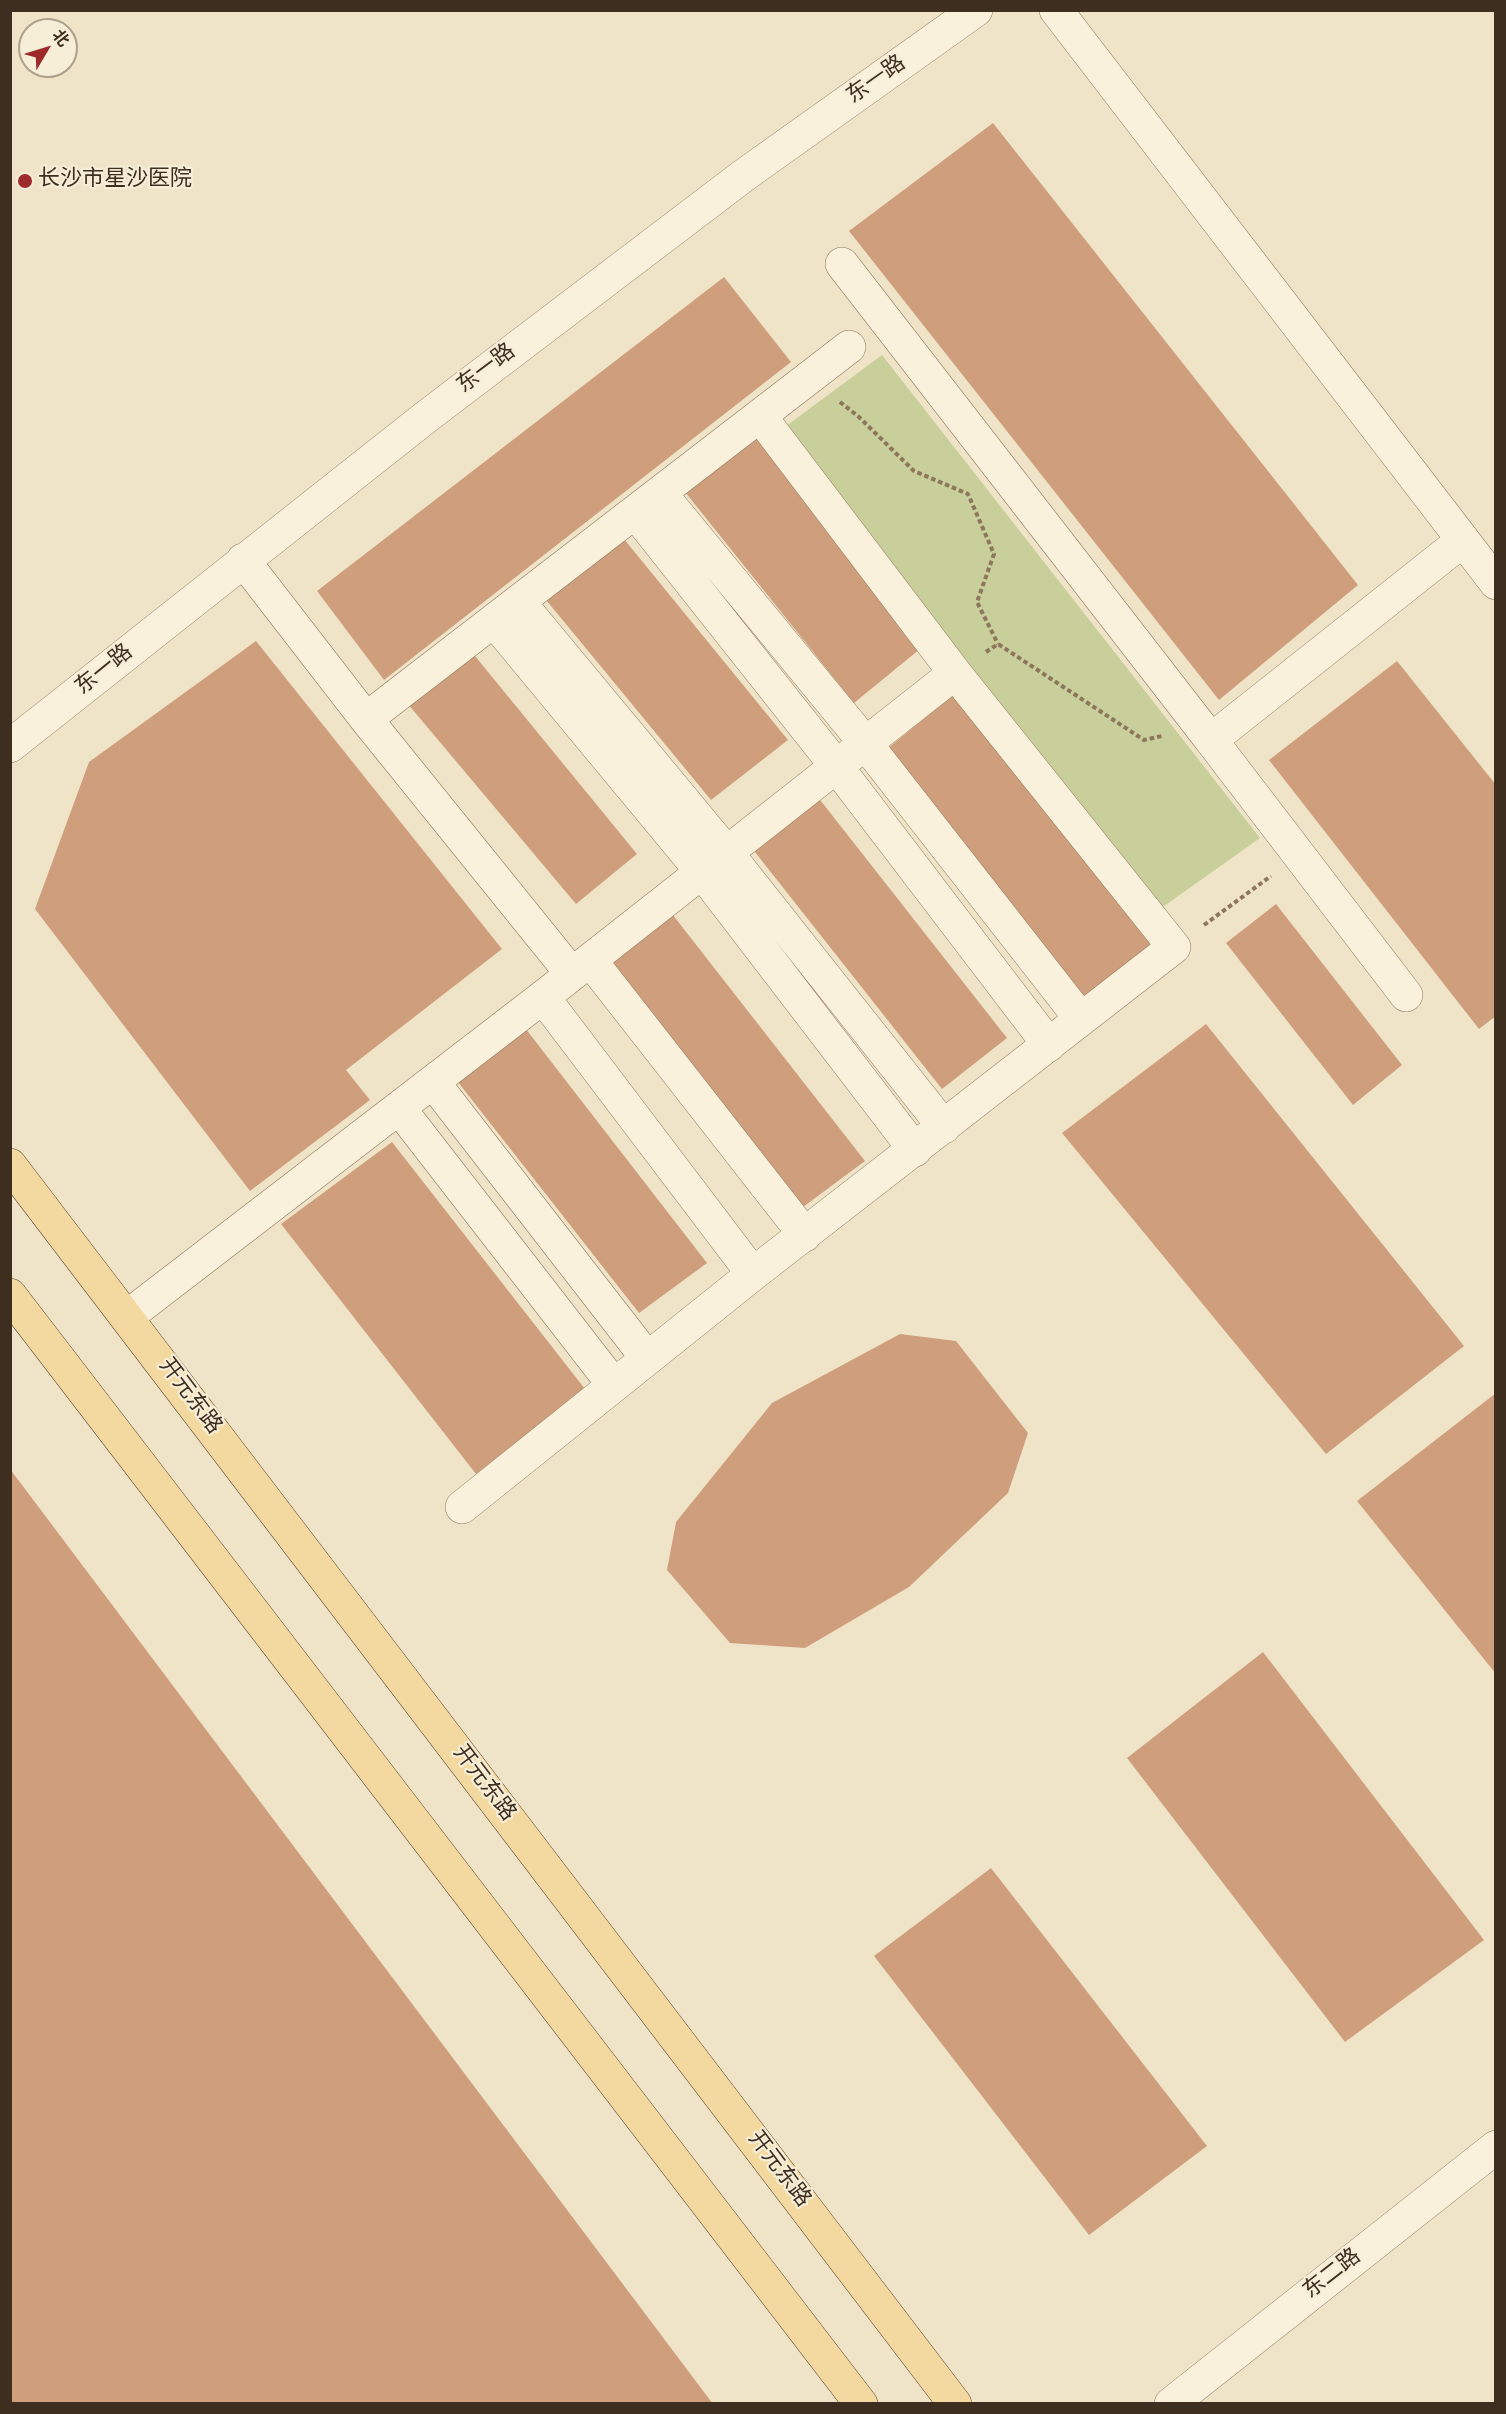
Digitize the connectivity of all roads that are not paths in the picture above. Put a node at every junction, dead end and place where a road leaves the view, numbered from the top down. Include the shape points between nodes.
1 (976, 10) edge
2 (1056, 10) edge
3 (842, 264) dead end
4 (849, 347) dead end
5 (760, 416) junction
6 (647, 503) junction
7 (1462, 541) junction
8 (243, 560) junction
9 (1496, 583) edge
10 (519, 602) junction
11 (494, 621) junction
12 (955, 673) junction
13 (366, 720) junction
14 (1205, 734) junction
15 (866, 744) junction
16 (10, 746) edge
17 (837, 767) junction
18 (727, 853) junction
19 (702, 872) junction
20 (581, 967) junction
21 (1406, 995) dead end
22 (543, 997) junction
23 (1081, 1019) junction
24 (1049, 1045) junction
25 (433, 1082) junction
26 (399, 1108) junction
27 (944, 1127) junction
28 (915, 1150) junction
29 (10, 1165) edge
30 (805, 1235) junction
31 (753, 1274) junction
32 (10, 1295) edge
33 (128, 1316) junction
34 (647, 1358) junction
35 (613, 1384) junction
36 (462, 1507) dead end
37 (1496, 2148) edge
38 (861, 2403) edge
39 (955, 2403) edge
40 (1171, 2403) edge

1 - 8 street, 东一路 via 743,176
2 - 7 street
3 - 14 street
4 - 5 street
5 - 6 street
5 - 12 street
6 - 10 street
6 - 15 street
6 - 17 street
7 - 9 street
7 - 14 street
8 - 13 street
8 - 16 street, 东一路
10 - 11 street
10 - 18 street
11 - 13 street
11 - 19 street
12 - 15 street
12 - 23 street via 1174,947
13 - 20 street
14 - 21 street
15 - 17 street
15 - 23 street
17 - 18 street
17 - 24 street
18 - 19 street
18 - 27 street
19 - 20 street
19 - 28 street
20 - 22 street
20 - 30 street
22 - 25 street
22 - 31 street
23 - 24 street
24 - 27 street
25 - 26 street
25 - 34 street
26 - 33 street
26 - 35 street
27 - 28 street
28 - 30 street
29 - 33 main road, 开元东路
30 - 31 street
31 - 34 street
32 - 38 main road
33 - 39 main road, 开元东路
34 - 35 street
35 - 36 street
37 - 40 street, 东二路

